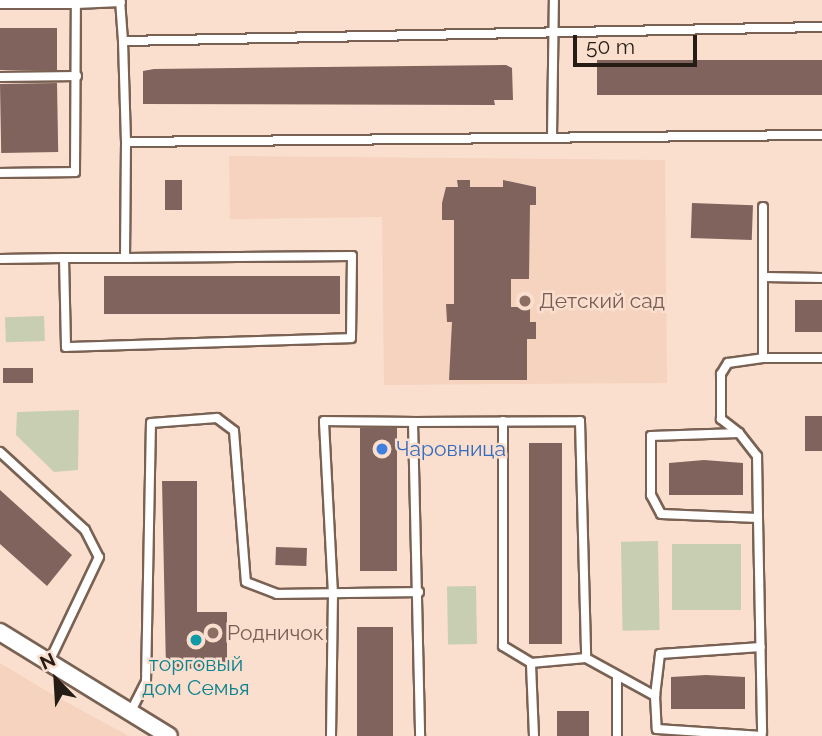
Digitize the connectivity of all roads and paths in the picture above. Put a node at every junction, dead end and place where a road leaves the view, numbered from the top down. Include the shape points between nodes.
1 (554, 0) edge
2 (120, 1) edge
3 (0, 4) edge
4 (76, 4) junction
5 (822, 27) edge
6 (553, 35) junction
7 (123, 41) junction
8 (77, 76) junction
9 (0, 77) edge
10 (822, 135) edge
11 (552, 136) junction
12 (127, 142) junction
13 (0, 173) edge
14 (763, 207) dead end
15 (64, 258) junction
16 (125, 258) junction
17 (0, 259) edge
18 (765, 277) junction
19 (822, 278) edge
20 (764, 358) junction
21 (822, 358) edge
22 (503, 421) junction
23 (413, 422) junction
24 (739, 433) junction
25 (0, 452) edge
26 (758, 518) junction
27 (419, 592) junction
28 (333, 594) junction
29 (0, 632) edge
30 (761, 647) junction
31 (586, 658) junction
32 (531, 663) junction
33 (48, 664) junction
34 (617, 676) junction
35 (654, 696) junction
36 (130, 713) junction
37 (762, 734) edge
38 (169, 736) edge
39 (331, 736) edge
40 (420, 736) edge
41 (534, 736) edge
42 (617, 736) edge

1 - 6 lane
2 - 4 lane
2 - 7 lane
3 - 4 lane
4 - 8 lane
5 - 6 lane
6 - 7 lane
6 - 11 lane
7 - 12 lane
8 - 9 lane
8 - 13 lane via 75,172
10 - 11 lane
11 - 12 lane
12 - 16 lane
14 - 18 lane
15 - 16 lane
15 - 16 lane via 66,348 351,338 352,256
15 - 17 lane
18 - 19 lane
18 - 20 lane
20 - 21 lane
20 - 24 lane via 728,363 721,374 721,419
22 - 23 lane
22 - 31 lane via 580,421
22 - 32 lane via 503,646
23 - 27 lane
23 - 28 lane via 324,421
24 - 26 lane via 757,456
24 - 26 lane via 651,436 651,495 661,514
25 - 33 lane via 85,530 99,557
26 - 30 lane
27 - 28 lane
27 - 40 lane
28 - 36 lane via 277,594 246,582 234,431 217,418 151,423 146,682
28 - 39 lane
29 - 33 street
30 - 35 lane via 660,654
30 - 37 lane
31 - 32 lane
31 - 34 lane
32 - 41 lane
33 - 36 street
34 - 35 lane
34 - 42 lane
35 - 37 lane via 657,729
36 - 38 street

